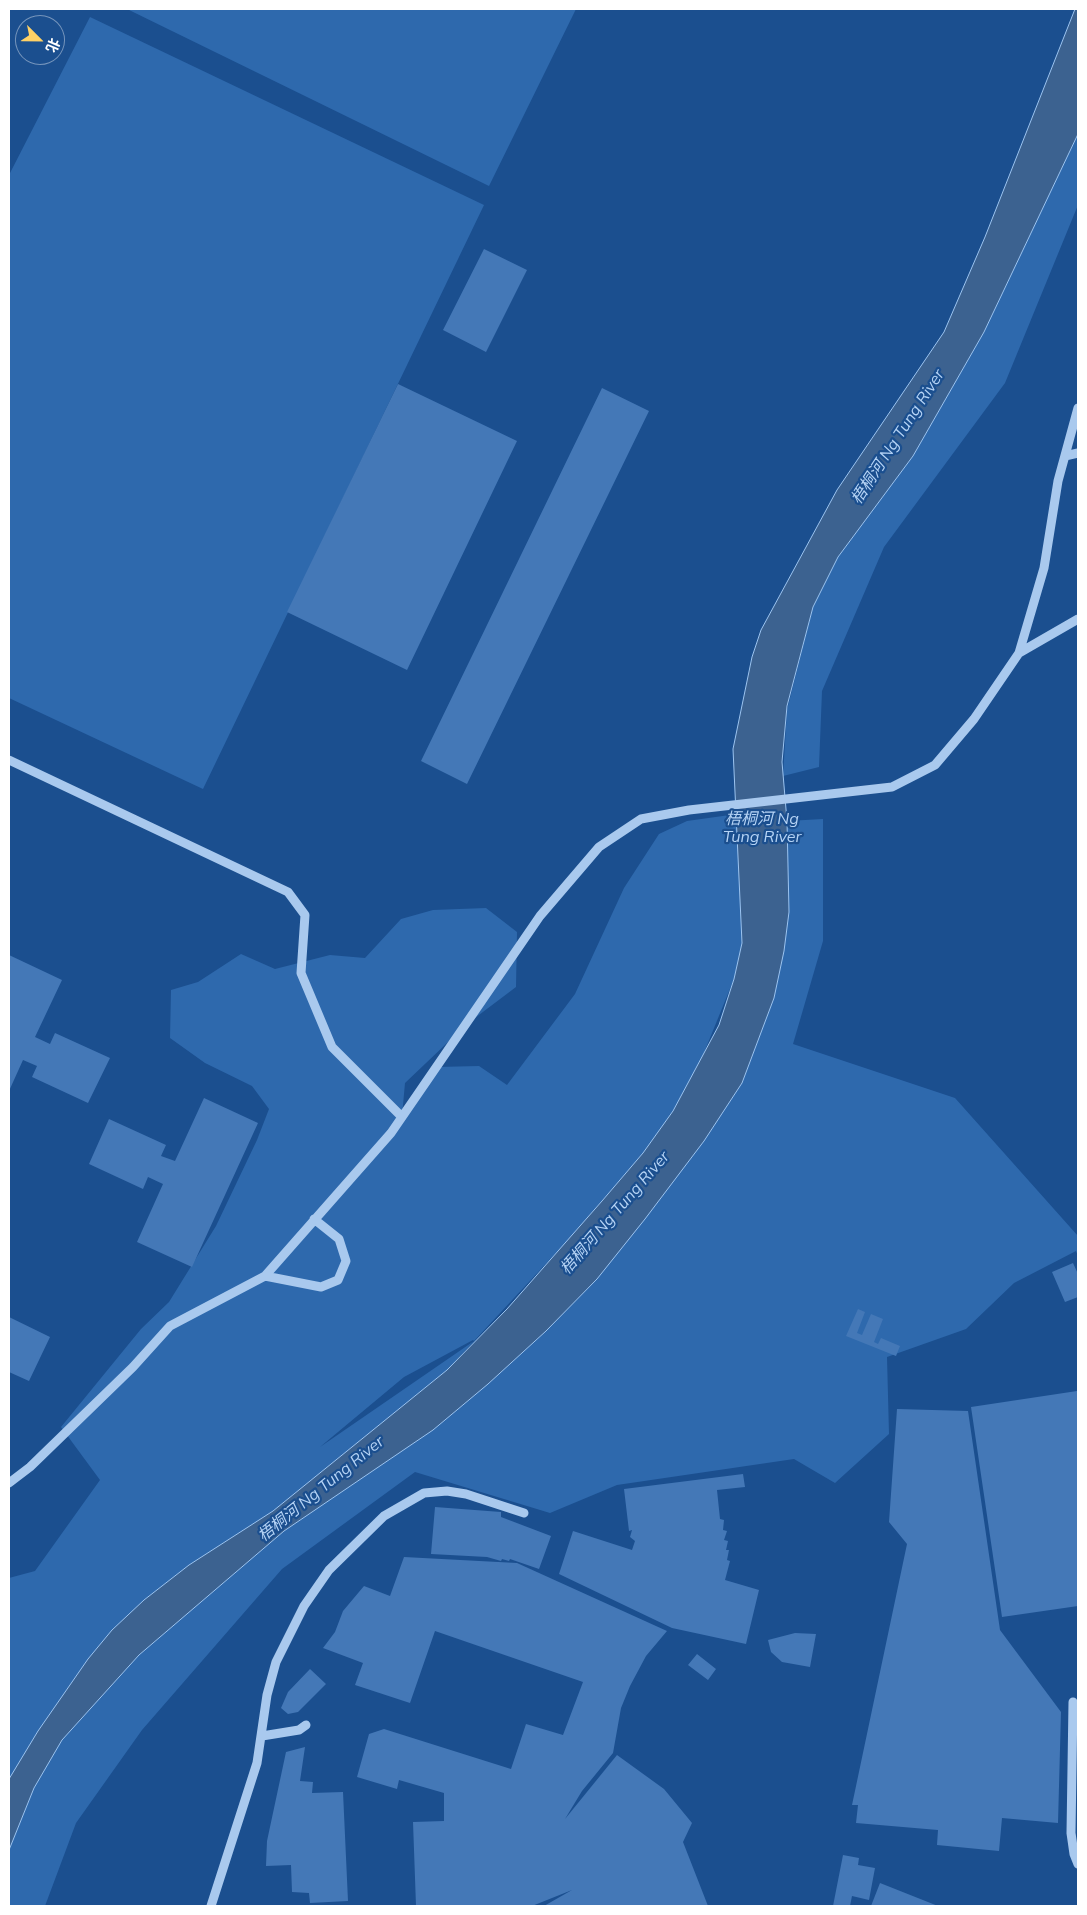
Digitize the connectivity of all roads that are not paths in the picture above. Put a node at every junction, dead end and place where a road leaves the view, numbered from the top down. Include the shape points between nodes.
1 (1078, 408) edge
2 (1078, 453) edge
3 (1064, 456) junction
4 (1078, 619) edge
5 (1018, 653) junction
6 (9, 760) edge
7 (402, 1117) junction
8 (314, 1219) junction
9 (265, 1276) junction
10 (9, 1483) edge
11 (524, 1513) dead end
12 (1073, 1702) dead end
13 (306, 1725) dead end
14 (262, 1736) junction
15 (1078, 1864) edge
16 (210, 1906) edge

1 - 3 lane
2 - 3 lane
3 - 5 lane via 1044,568
4 - 5 lane
5 - 7 lane via 974,719 935,765 892,787 689,810 641,819 600,847 540,916
6 - 7 lane via 288,892 305,915 301,973 332,1047
7 - 8 lane
8 - 9 lane
8 - 9 lane via 339,1239 346,1261 338,1280 321,1287
9 - 10 lane via 170,1326 133,1367 30,1467
11 - 14 lane via 475,1496 435,1490 412,1498 384,1516 334,1564 304,1606 270,1679
12 - 15 lane via 1071,1833
13 - 14 lane via 299,1730
14 - 16 lane via 257,1764

